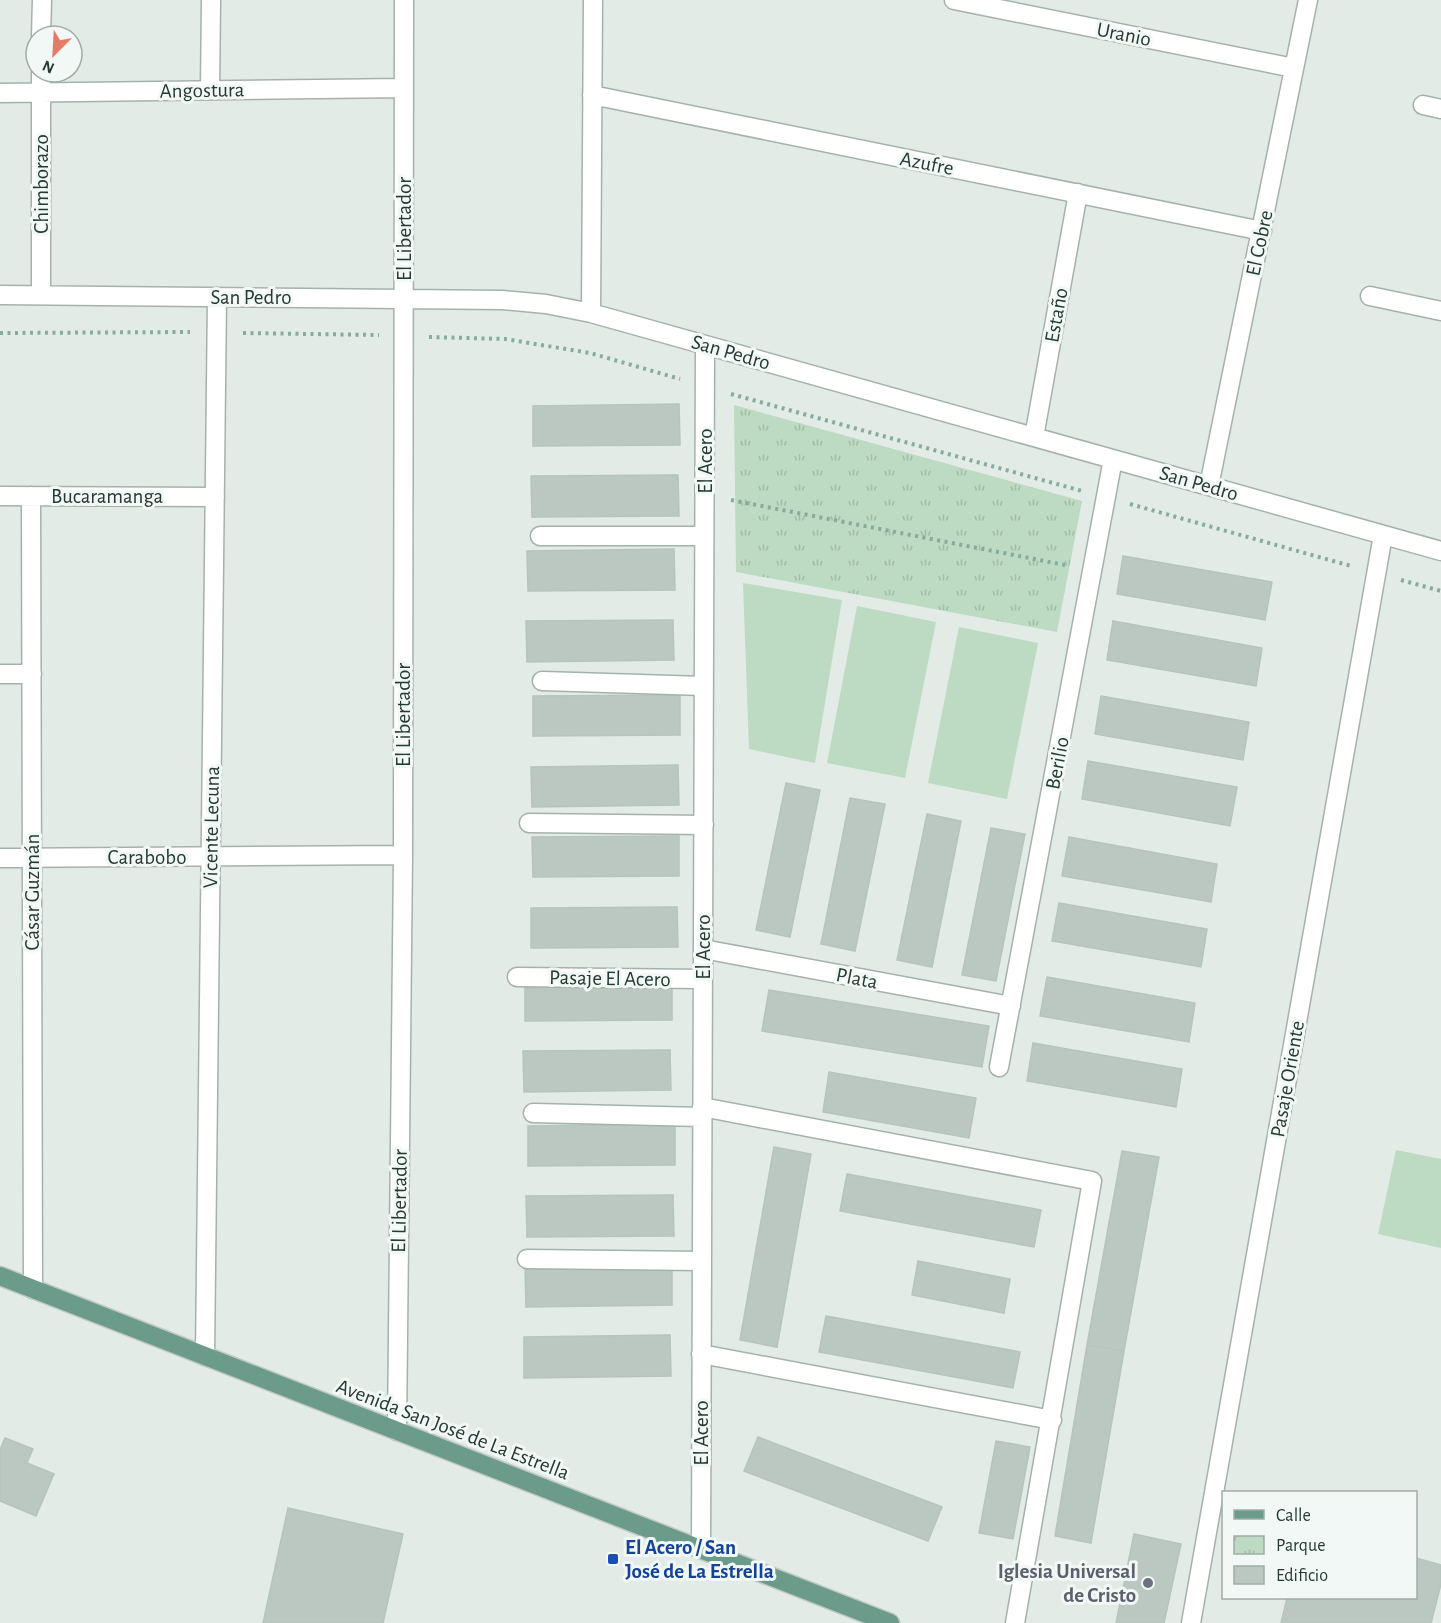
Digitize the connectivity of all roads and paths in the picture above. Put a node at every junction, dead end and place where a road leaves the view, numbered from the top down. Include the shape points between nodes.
1 (42, 0) edge
2 (211, 0) edge
3 (404, 0) edge
4 (593, 0) edge
5 (954, 0) edge
6 (1308, 0) edge
7 (41, 24) edge
8 (1294, 68) junction
9 (41, 84) edge
10 (404, 88) junction
11 (210, 90) junction
12 (41, 92) junction
13 (0, 93) edge
14 (592, 95) junction
15 (1078, 193) junction
16 (1262, 231) junction
17 (0, 295) edge
18 (41, 295) junction
19 (1370, 296) dead end
20 (217, 297) junction
21 (404, 298) junction
22 (1441, 311) edge
23 (591, 313) junction
24 (705, 345) junction
25 (1034, 437) junction
26 (1113, 459) junction
27 (1209, 486) junction
28 (705, 495) junction
29 (0, 496) edge
30 (31, 496) junction
31 (215, 497) junction
32 (1383, 535) junction
33 (540, 536) dead end
34 (705, 536) junction
35 (1441, 551) edge
36 (1093, 570) junction
37 (0, 674) edge
38 (32, 674) junction
39 (542, 681) dead end
40 (704, 686) junction
41 (529, 823) dead end
42 (704, 825) junction
43 (403, 855) junction
44 (210, 857) junction
45 (0, 858) edge
46 (32, 858) junction
47 (703, 949) junction
48 (518, 977) dead end
49 (703, 979) junction
50 (1011, 1006) junction
51 (999, 1067) dead end
52 (702, 1112) junction
53 (533, 1113) dead end
54 (527, 1259) dead end
55 (701, 1261) junction
56 (0, 1276) edge
57 (33, 1289) junction
58 (701, 1354) junction
59 (206, 1356) junction
60 (1052, 1420) junction
61 (397, 1431) junction
62 (701, 1549) junction
63 (890, 1623) edge
64 (1015, 1623) edge
65 (1191, 1623) edge

1 - 7 street
2 - 11 street
3 - 10 street, El Libertador
4 - 14 street
5 - 8 street, Uranio
6 - 8 street, El Cobre
8 - 16 street, El Cobre
9 - 12 street, Chimborazo
10 - 11 street, Angostura
10 - 21 street, El Libertador
11 - 12 street, Angostura
12 - 13 street, Angostura
12 - 18 street, Chimborazo
14 - 15 street, Azufre
14 - 23 street
15 - 16 street, Azufre
15 - 25 street, Estaño
16 - 27 street, El Cobre
17 - 18 street, San Pedro
18 - 20 street, San Pedro
19 - 22 street
20 - 21 street, San Pedro
20 - 31 street, Vicente Lecuna
21 - 23 street, San Pedro via 502,300
21 - 43 street, El Libertador
23 - 24 street, San Pedro
24 - 25 street, San Pedro
24 - 28 street, El Acero
25 - 26 street, San Pedro
26 - 27 street, San Pedro
26 - 36 street, Berilio
27 - 32 street, San Pedro
28 - 34 street, El Acero
28 - 36 path
29 - 30 street, Bucaramanga
30 - 31 street, Bucaramanga
30 - 38 street, Cásar Guzmán
31 - 44 street, Vicente Lecuna
32 - 35 street, San Pedro
32 - 65 street, Pasaje Oriente
33 - 34 street
34 - 40 street, El Acero
36 - 50 street, Berilio
37 - 38 street
38 - 46 street, Cásar Guzmán
39 - 40 street
40 - 42 street, El Acero
41 - 42 street
42 - 47 street, El Acero
43 - 44 street, Carabobo
43 - 61 street, El Libertador
44 - 46 street, Carabobo
44 - 59 street, Vicente Lecuna
45 - 46 street, Carabobo
46 - 57 street, Cásar Guzmán
47 - 49 street, El Acero
47 - 50 street, Plata
48 - 49 street, Pasaje El Acero
49 - 52 street, El Acero
50 - 51 street, Berilio
52 - 53 street
52 - 55 street, El Acero
52 - 60 street via 1091,1179 1093,1187
54 - 55 street
55 - 58 street, El Acero
56 - 57 main road, Avenida San José de La Estrella
57 - 59 main road, Avenida San José de La Estrella
58 - 60 street
58 - 62 street, El Acero
59 - 61 main road, Avenida San José de La Estrella
60 - 64 street
61 - 62 main road, Avenida San José de La Estrella
62 - 63 main road, Avenida San José de La Estrella

